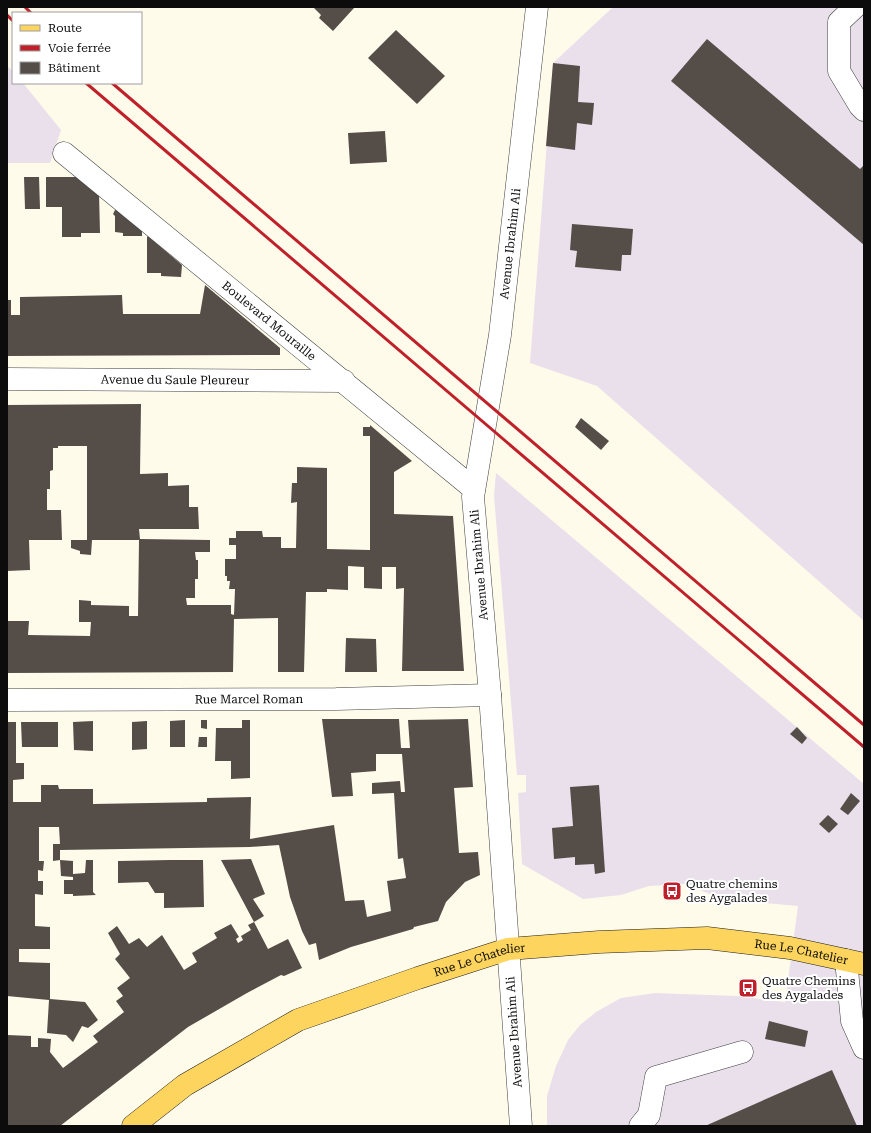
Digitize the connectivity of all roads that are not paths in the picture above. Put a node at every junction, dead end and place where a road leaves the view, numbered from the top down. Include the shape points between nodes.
1 (537, 7) edge
2 (855, 7) edge
3 (864, 110) edge
4 (64, 153) dead end
5 (7, 379) edge
6 (344, 381) junction
7 (474, 489) junction
8 (490, 695) junction
9 (7, 700) edge
10 (508, 949) junction
11 (855, 962) edge
12 (864, 1048) edge
13 (742, 1052) dead end
14 (133, 1126) edge
15 (521, 1126) edge
16 (640, 1126) edge

1 - 7 street, Avenue Ibrahim Ali via 500,335
2 - 3 street via 839,22 839,70
4 - 6 street, Boulevard Mouraille
5 - 6 street, Avenue du Saule Pleureur
6 - 7 street, Boulevard Mouraille
7 - 8 street, Avenue Ibrahim Ali
8 - 9 street, Rue Marcel Roman via 328,699
8 - 10 street, Avenue Ibrahim Ali
10 - 11 main road, Rue Le Chatelier via 706,938 790,948
10 - 14 main road, Rue Le Chatelier via 298,1020 185,1085
10 - 15 street, Avenue Ibrahim Ali
11 - 12 street via 852,1021
13 - 16 street via 656,1077 649,1115

